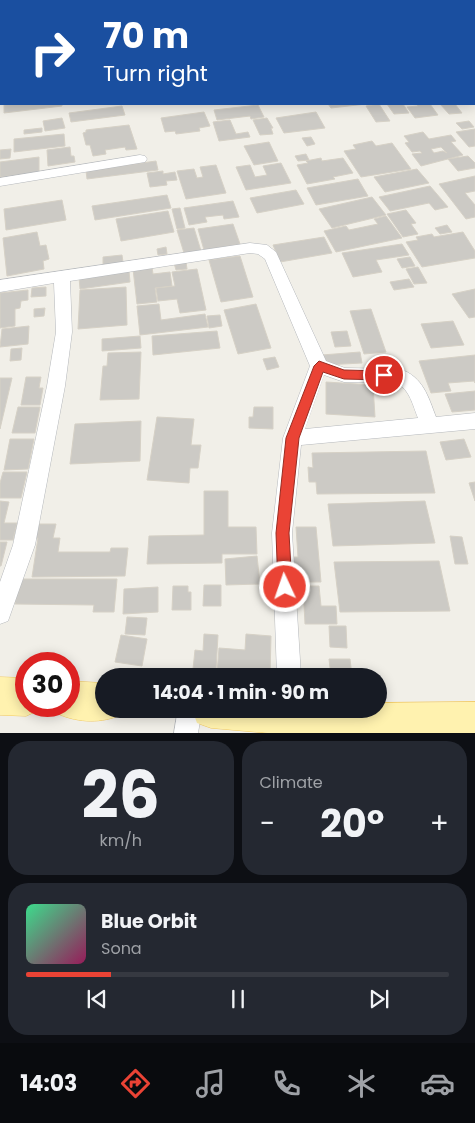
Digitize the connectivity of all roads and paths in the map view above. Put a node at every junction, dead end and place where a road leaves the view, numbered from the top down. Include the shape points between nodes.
1 (140, 159) dead end
2 (0, 182) edge
3 (62, 276) junction
4 (0, 286) edge
5 (319, 366) junction
6 (475, 421) edge
7 (430, 425) junction
8 (292, 438) junction
9 (0, 613) edge
10 (289, 668) edge
11 (0, 696) edge
12 (15, 697) edge
13 (80, 701) edge
14 (95, 701) edge
15 (188, 718) edge
16 (329, 718) edge
17 (475, 721) edge
18 (392, 728) edge
19 (186, 733) edge

1 - 2 street
3 - 4 street
3 - 5 street via 250,248 262,249 270,256
3 - 9 street via 64,332 56,386 24,545
5 - 7 street via 344,375 400,376 409,381 418,394
5 - 8 street
6 - 7 street
7 - 8 street
8 - 10 street via 282,533
11 - 12 main road
13 - 14 main road
15 - 19 street
16 - 18 main road
17 - 18 main road

